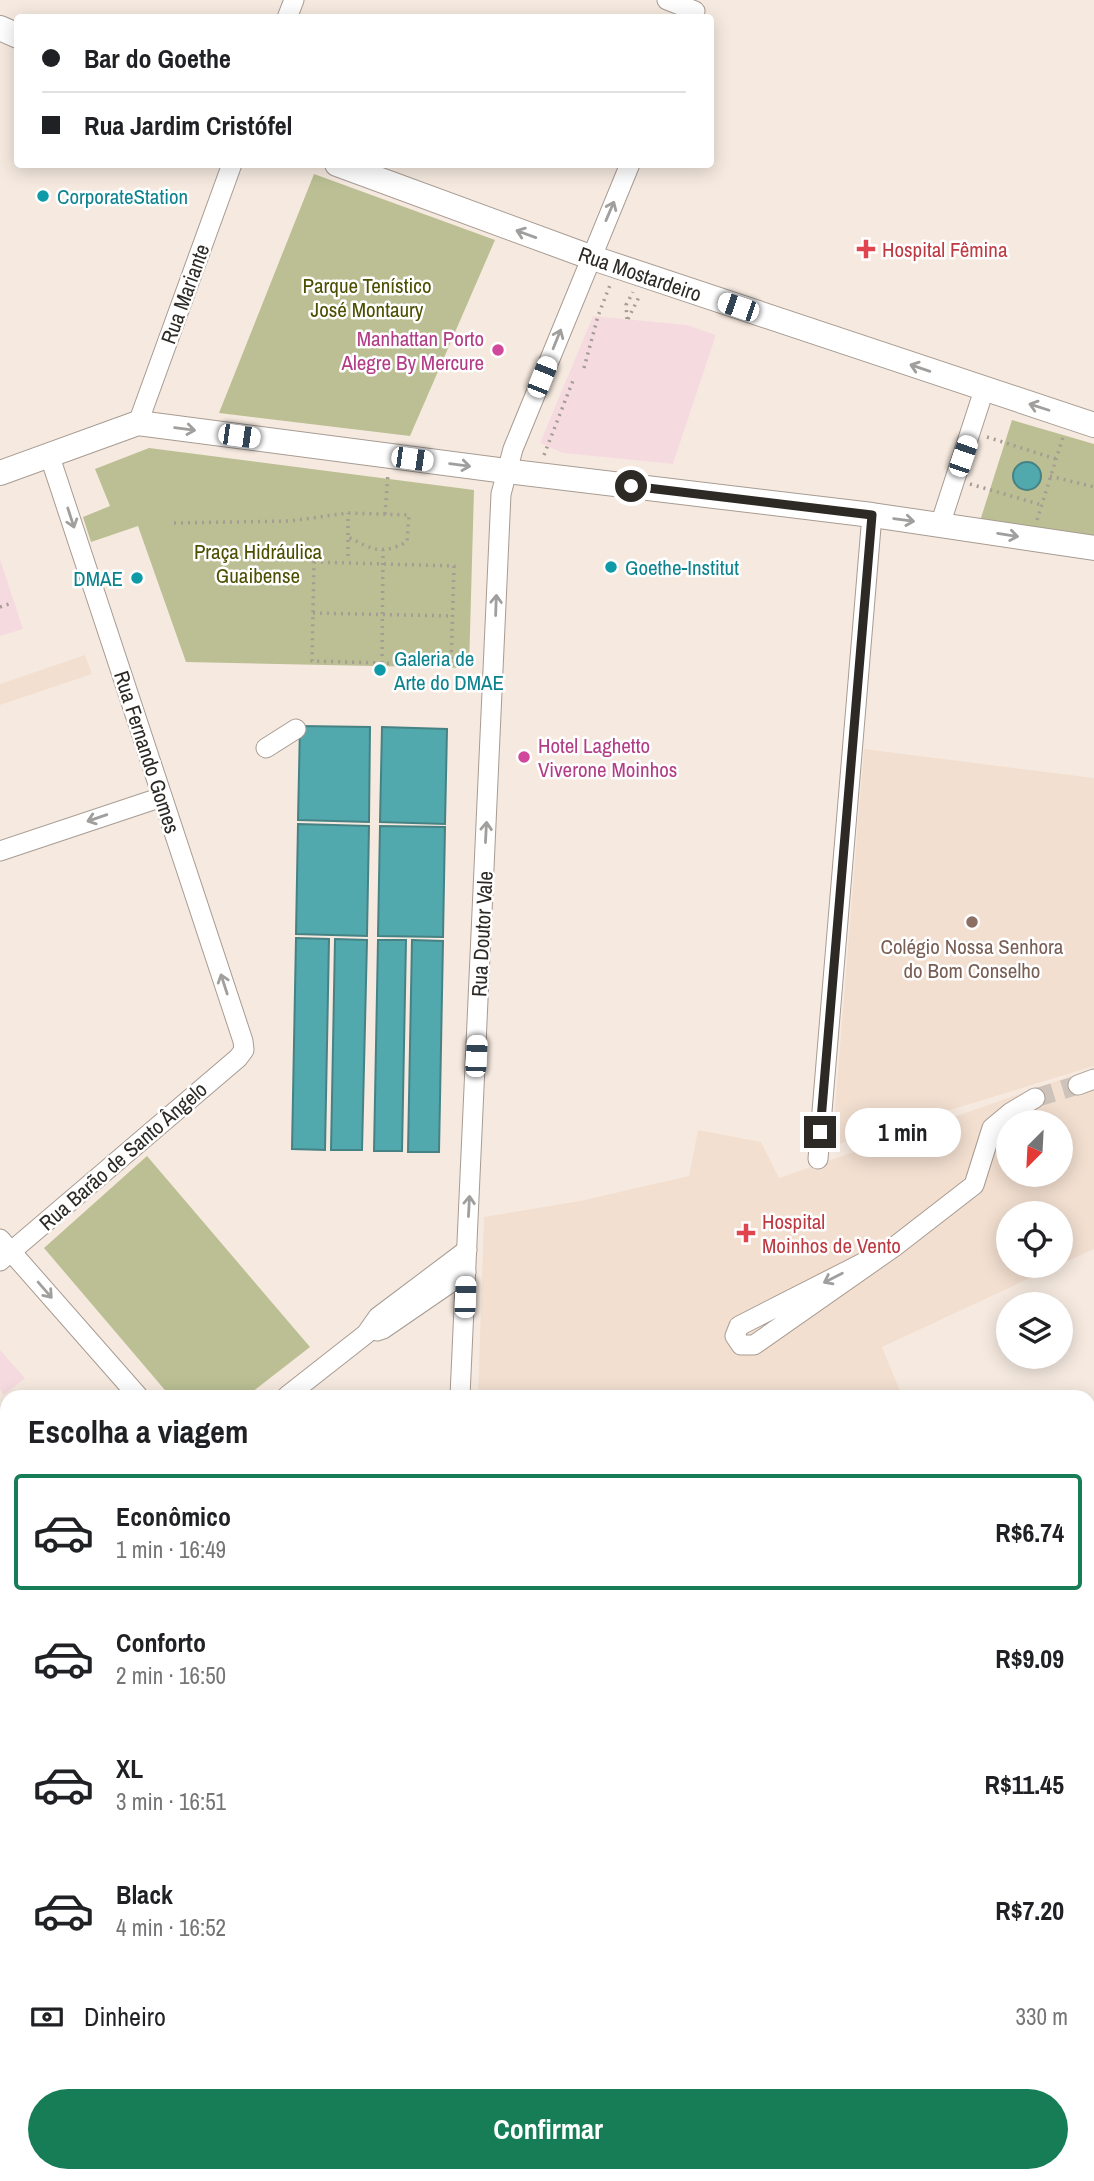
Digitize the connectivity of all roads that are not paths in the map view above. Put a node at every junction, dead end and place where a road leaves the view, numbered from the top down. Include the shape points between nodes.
1 (667, 0) edge
2 (696, 9) edge
3 (231, 168) edge
4 (348, 168) edge
5 (627, 168) edge
6 (590, 257) junction
7 (984, 390) junction
8 (138, 423) junction
9 (1094, 425) edge
10 (49, 454) junction
11 (506, 471) junction
12 (0, 473) edge
13 (872, 515) junction
14 (940, 524) junction
15 (1094, 548) edge
16 (296, 729) dead end
17 (266, 748) dead end
18 (162, 797) junction
19 (0, 851) edge
20 (244, 1049) joint
21 (1035, 1098) tunnel mouth
22 (818, 1159) dead end
23 (894, 1247) junction
24 (4, 1250) edge
25 (467, 1250) junction
26 (466, 1272) junction
27 (366, 1334) junction
28 (132, 1390) edge
29 (296, 1390) edge
30 (460, 1390) edge

1 - 2 street
3 - 8 street, Rua Mariante
6 -> 4 main road, Rua Mostardeiro
6 -> 5 street, Rua Doutor Vale
7 -> 6 main road, Rua Mostardeiro
11 -> 6 street, Rua Doutor Vale
9 -> 7 main road, Rua Mostardeiro
7 - 14 street
8 - 10 main road
8 -> 11 main road
10 - 12 main road
10 -> 18 street, Rua Fernando Gomes
11 - 13 main road
25 -> 11 street, Rua Doutor Vale via 500,507
13 -> 14 main road
13 - 22 street
14 -> 15 main road
16 - 17 street
18 -> 19 street
20 -> 18 street, Rua Fernando Gomes
20 - 24 street, Rua Barão de Santo Ângelo via 239,1058
21 - 23 street via 992,1128 974,1185
23 -> 23 street via 739,1326 737,1340 741,1345 754,1345
24 -> 28 street
25 - 26 street, Rua Doutor Vale
25 - 27 street via 378,1317
26 - 27 street via 383,1329
26 - 30 street, Rua Doutor Vale
27 - 29 street

